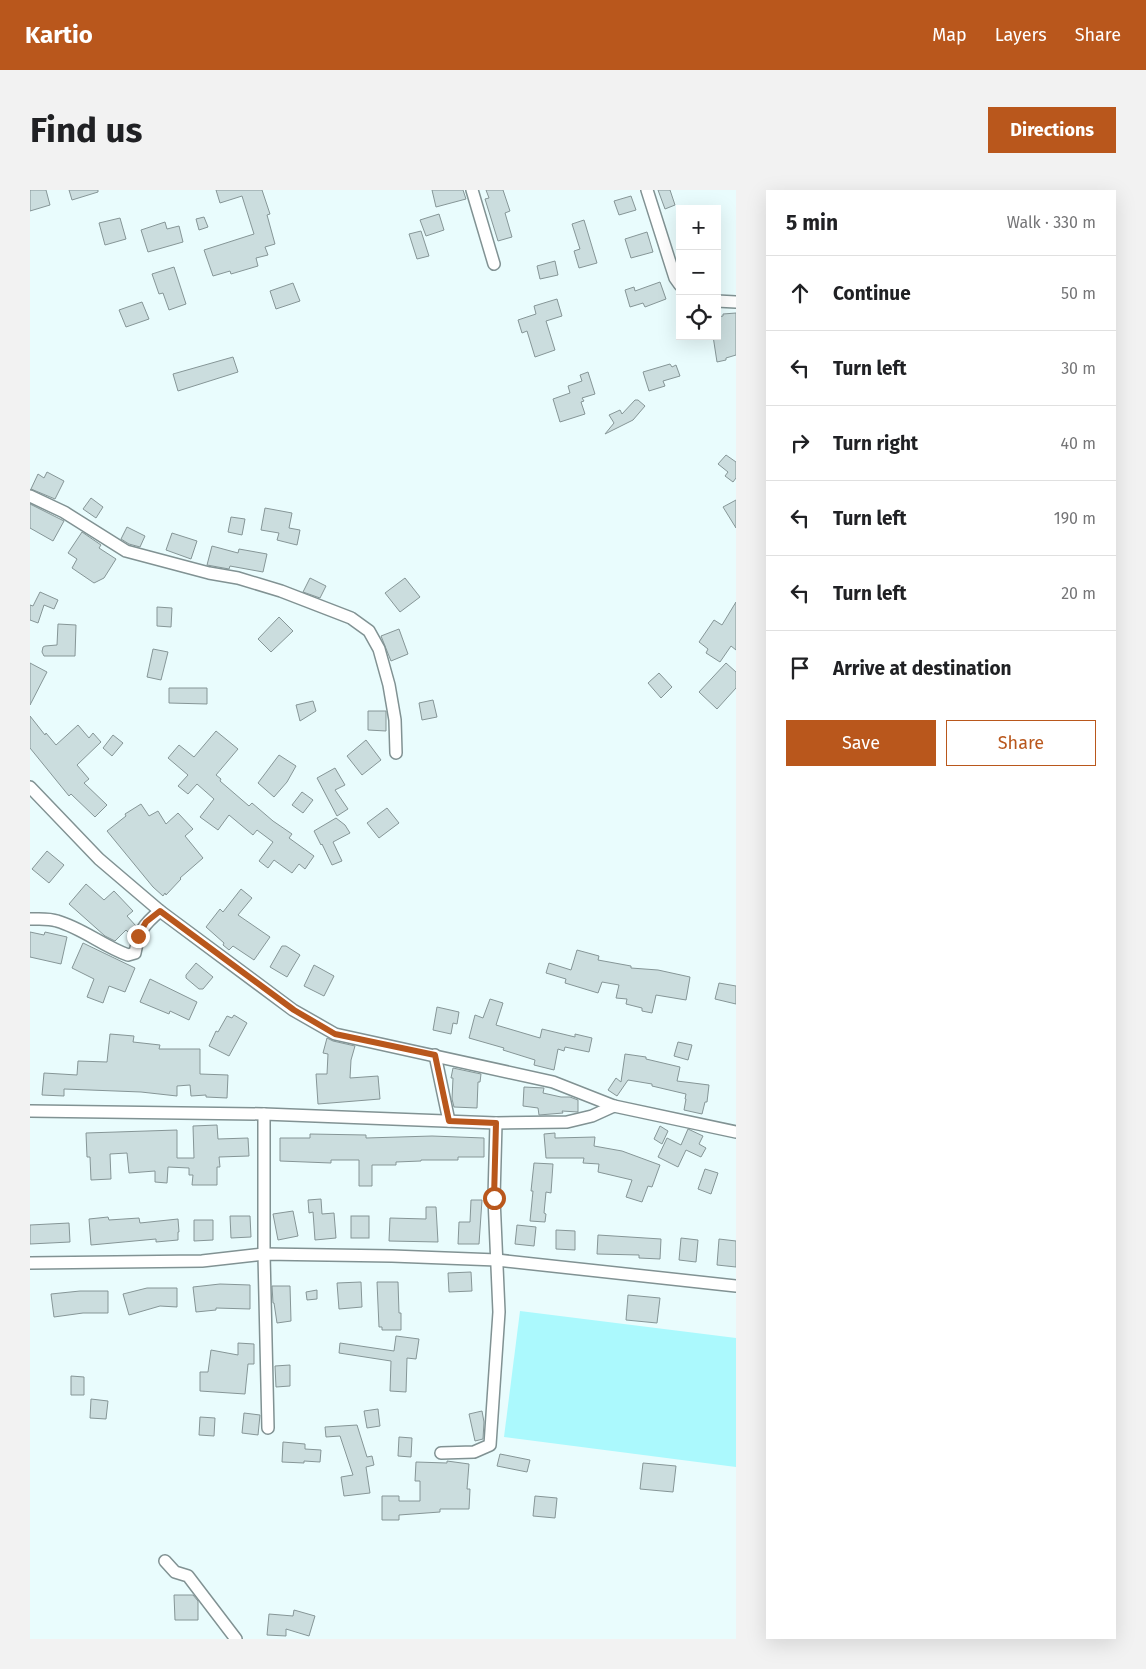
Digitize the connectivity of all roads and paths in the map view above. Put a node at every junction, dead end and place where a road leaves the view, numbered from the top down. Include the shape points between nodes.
1 (472, 190) edge
2 (647, 190) edge
3 (494, 264) dead end
4 (676, 279) edge
5 (721, 300) edge
6 (736, 302) edge
7 (30, 496) edge
8 (396, 753) dead end
9 (30, 787) edge
10 (160, 911) junction
11 (30, 919) edge
12 (435, 1055) junction
13 (614, 1106) junction
14 (30, 1111) edge
15 (264, 1114) junction
16 (449, 1121) junction
17 (496, 1123) junction
18 (736, 1132) edge
19 (264, 1254) junction
20 (497, 1260) junction
21 (30, 1263) edge
22 (736, 1286) edge
23 (268, 1428) dead end
24 (440, 1453) dead end
25 (164, 1561) dead end
26 (236, 1639) edge

1 - 3 street
2 - 4 street
5 - 6 street
7 - 8 street via 64,512 126,551 282,590 351,618 369,631 379,649 395,720
9 - 10 street via 99,859
10 - 11 street via 146,922 138,936 135,953 128,955 56,920
10 - 12 street via 294,1010 335,1034
12 - 13 street via 554,1082
12 - 16 street
13 - 17 street via 567,1122
13 - 18 street
14 - 15 street
15 - 16 street
15 - 19 street
16 - 17 street
17 - 20 street via 494,1198
19 - 20 street
19 - 21 street via 202,1261
19 - 23 street
20 - 22 street
20 - 24 street via 499,1312 490,1445 474,1452
25 - 26 street via 175,1572 188,1576

